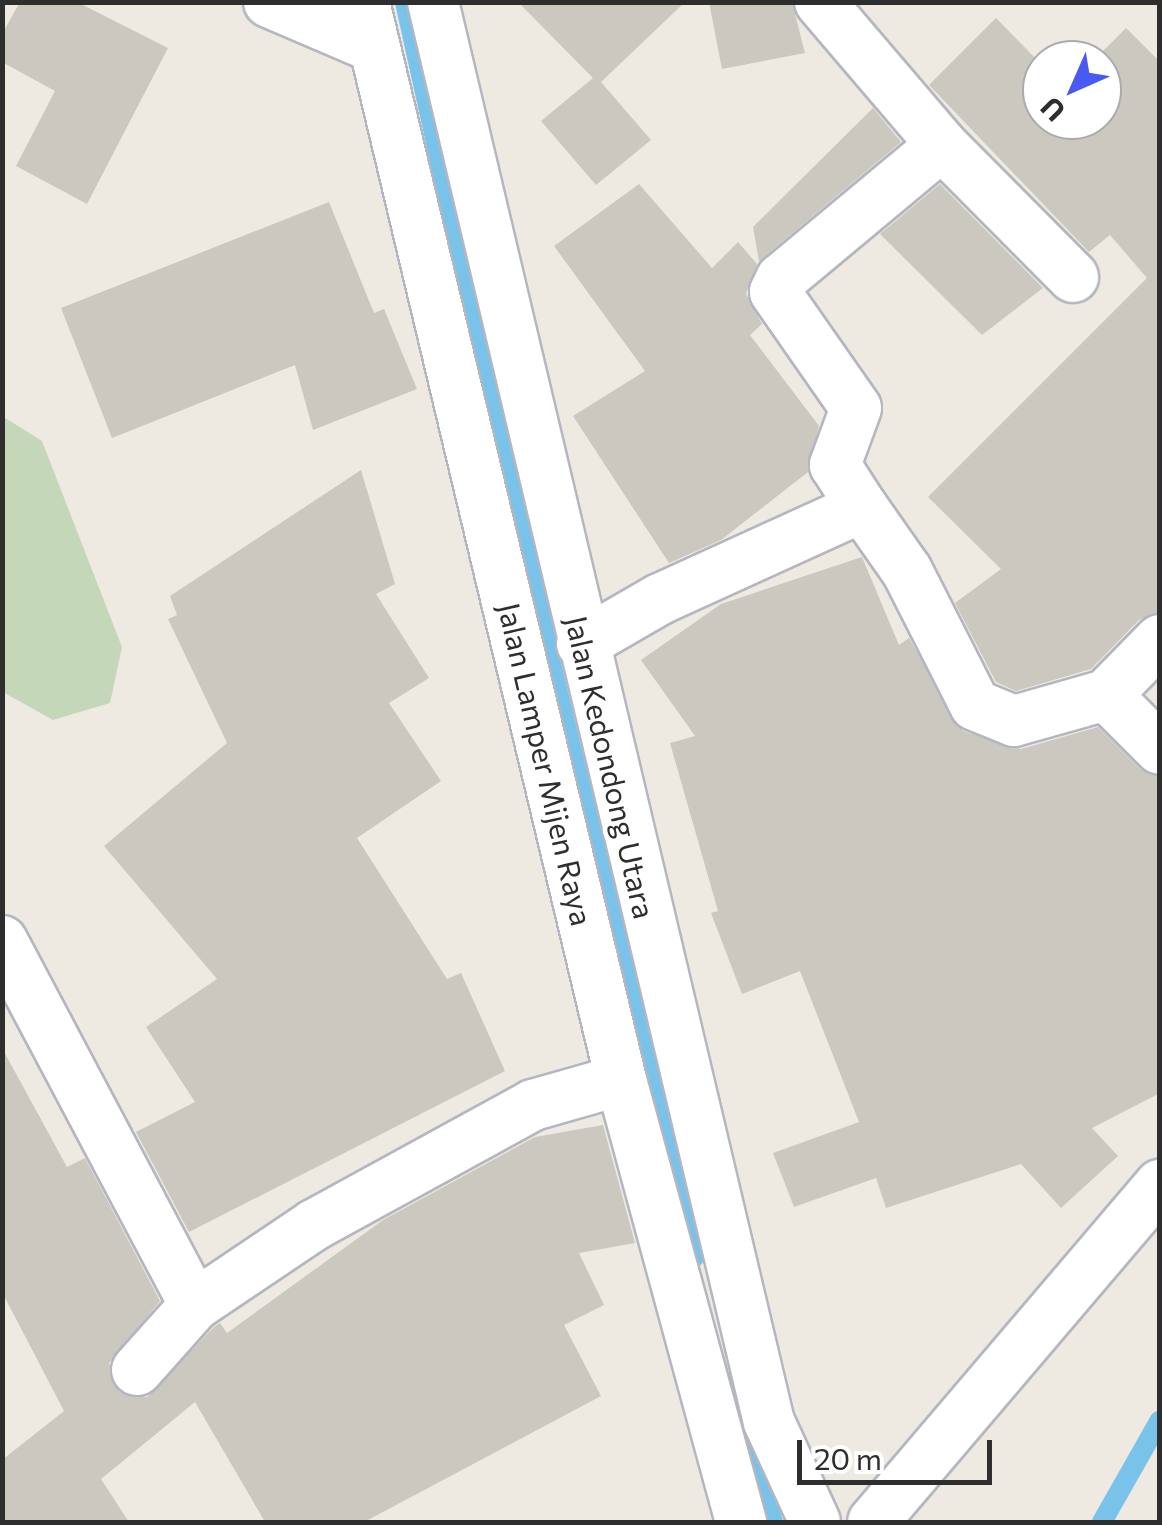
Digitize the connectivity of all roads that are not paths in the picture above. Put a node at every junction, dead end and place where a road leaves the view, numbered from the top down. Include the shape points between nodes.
1 (269, 2) edge
2 (433, 2) edge
3 (820, 2) edge
4 (369, 25) edge
5 (942, 145) junction
6 (1073, 276) dead end
7 (862, 508) junction
8 (1160, 640) edge
9 (582, 644) junction
10 (1106, 695) junction
11 (1160, 749) edge
12 (2, 941) edge
13 (621, 1080) junction
14 (1160, 1185) edge
15 (195, 1305) junction
16 (137, 1370) dead end
17 (741, 1522) edge
18 (814, 1522) edge
19 (873, 1522) edge

1 - 4 street
2 - 9 street, Jalan Kedondong Utara
3 - 5 street
4 - 13 street, Jalan Lamper Mijen Raya
5 - 6 street
5 - 7 street via 780,279 775,292 856,408 835,465
7 - 9 street via 660,598
7 - 10 street via 907,571 975,705 1014,721
8 - 10 street
9 - 18 street, Jalan Kedondong Utara via 768,1422
10 - 11 street
12 - 15 street
13 - 15 street via 532,1104 314,1226
13 - 17 street, Jalan Lamper Mijen Raya
14 - 19 street
15 - 16 street

